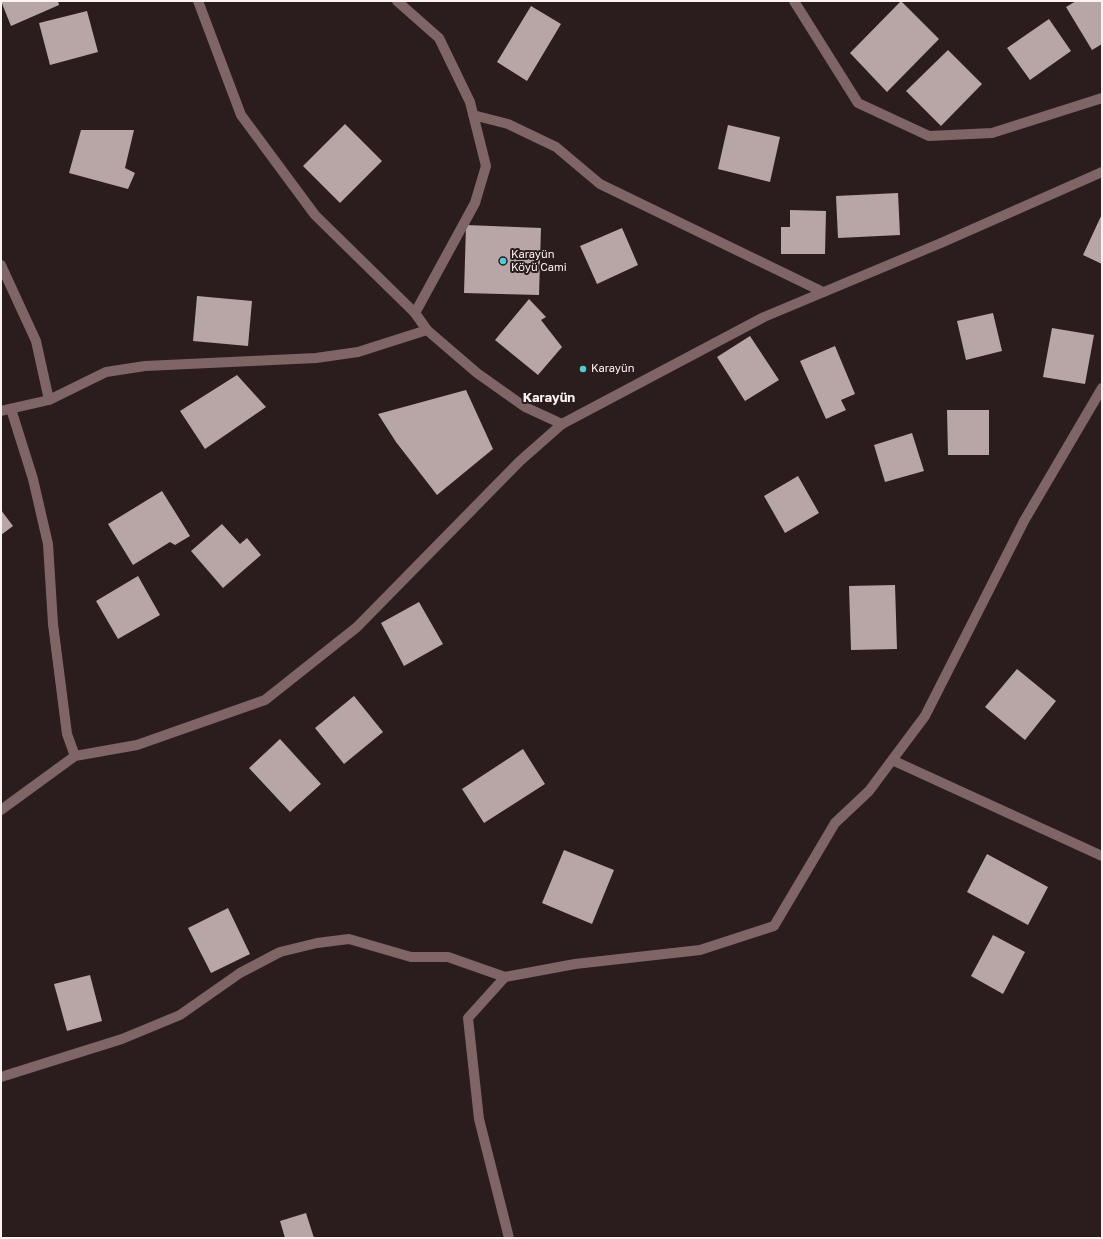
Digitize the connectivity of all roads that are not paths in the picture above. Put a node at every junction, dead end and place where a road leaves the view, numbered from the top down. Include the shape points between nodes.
1 (198, 1) edge
2 (398, 1) edge
3 (794, 1) edge
4 (1102, 98) edge
5 (473, 115) junction
6 (1102, 172) edge
7 (1, 265) edge
8 (823, 292) junction
9 (414, 313) junction
10 (427, 330) junction
11 (1102, 388) edge
12 (49, 400) junction
13 (6, 410) edge
14 (562, 424) junction
15 (75, 756) junction
16 (892, 760) junction
17 (1, 810) edge
18 (1102, 856) edge
19 (505, 977) junction
20 (1, 1077) edge
21 (509, 1238) edge

1 - 9 street via 240,115 315,215
2 - 5 street via 439,38 470,102
3 - 4 street via 858,103 929,136 992,133
5 - 8 street via 508,124 556,147 600,184
5 - 9 street via 486,166 475,203
6 - 8 street
7 - 12 street via 36,341
8 - 14 street via 764,317
9 - 10 street
10 - 12 street via 358,352 316,358 145,366 106,372
10 - 14 street via 477,373 525,406
11 - 16 street via 1024,521 925,716
12 - 13 street
13 - 15 street via 33,479 48,544 55,640 67,734
14 - 15 street via 520,461 358,627 265,700 137,746
15 - 17 street
16 - 18 street
16 - 19 street via 869,791 835,823 774,926 700,950 575,964
19 - 20 street via 448,957 411,957 349,939 317,943 280,952 240,973 180,1015 115,1041
19 - 21 street via 468,1018 479,1119

